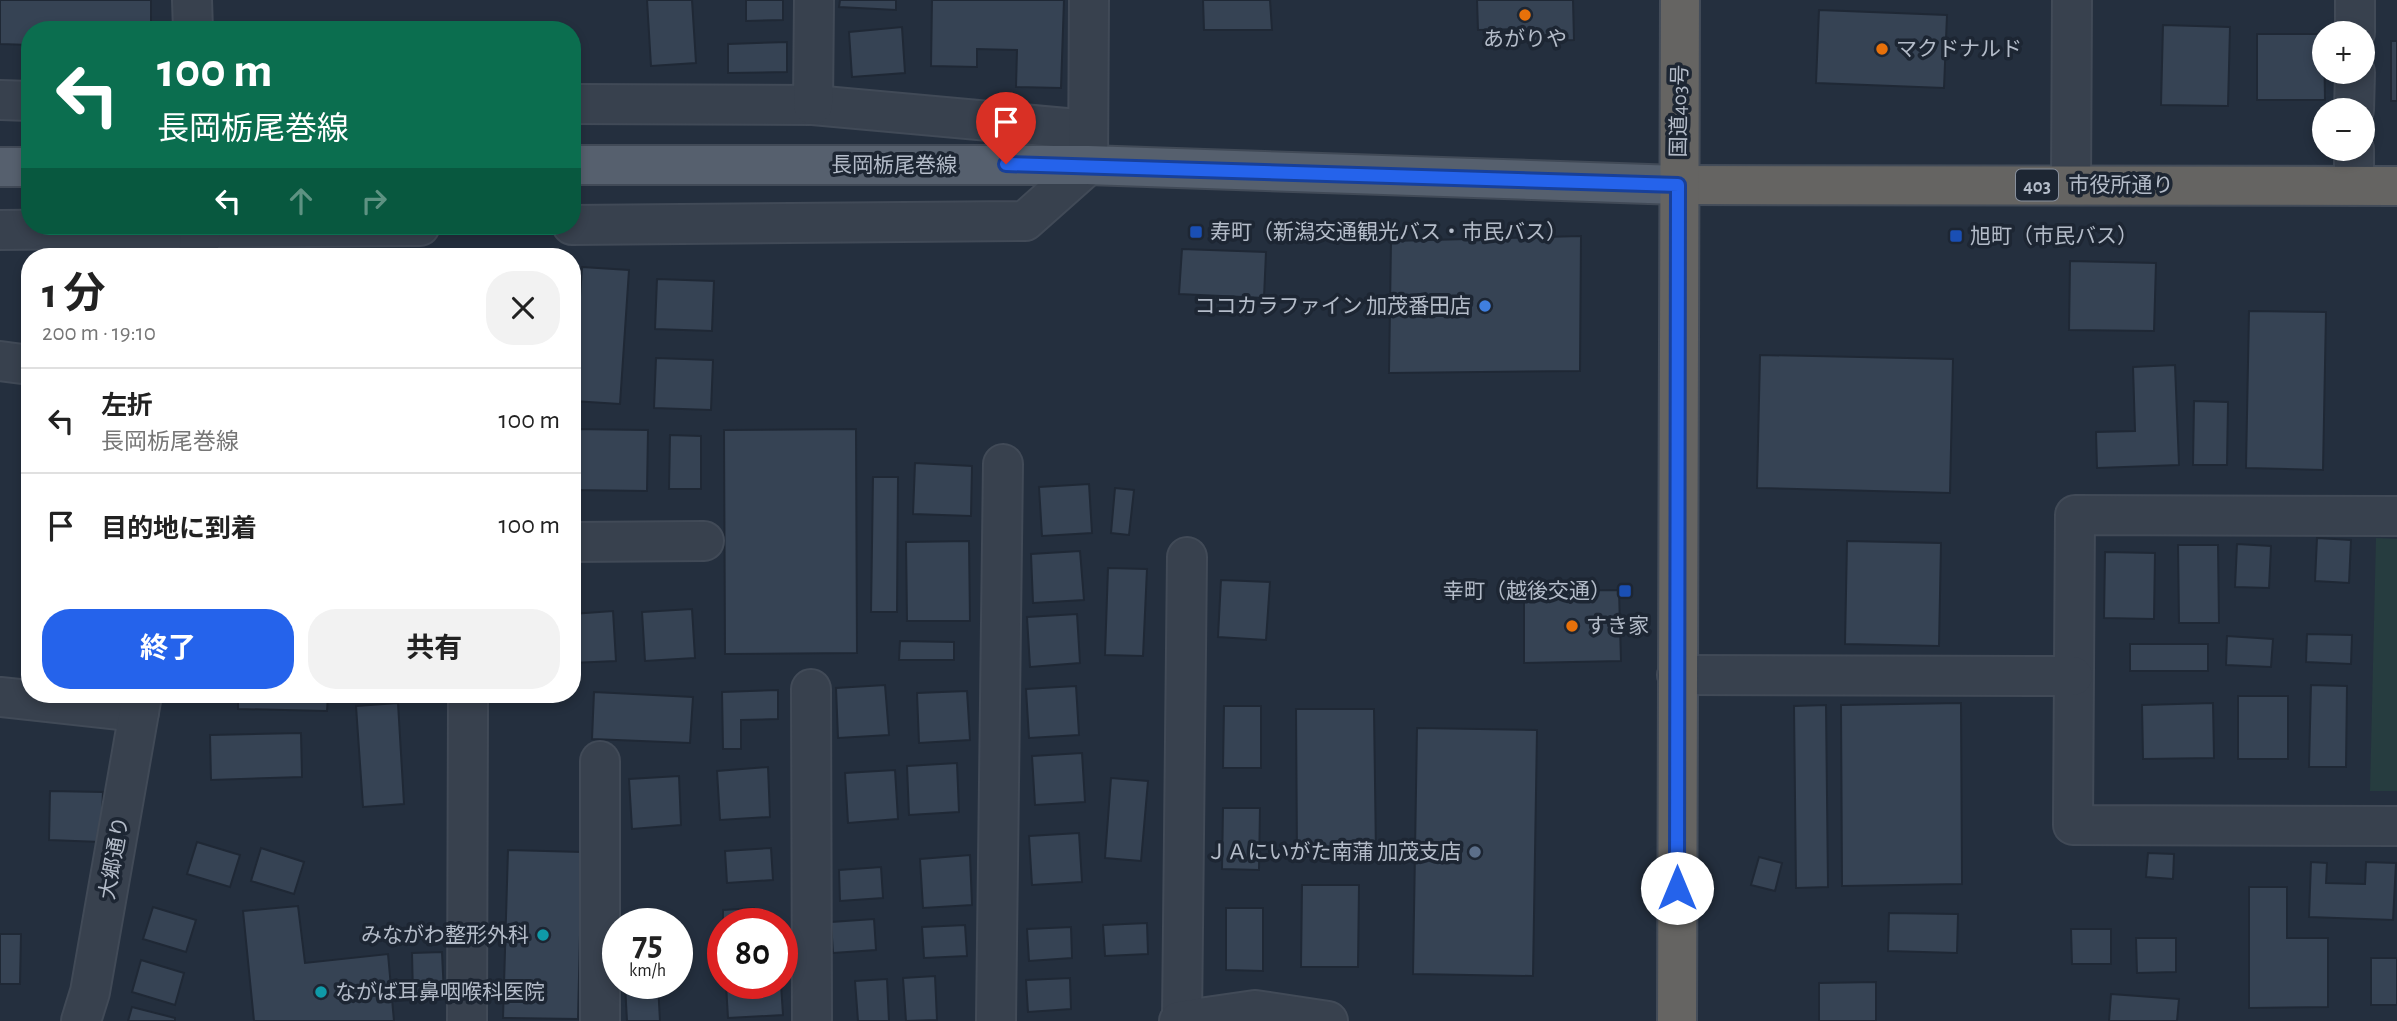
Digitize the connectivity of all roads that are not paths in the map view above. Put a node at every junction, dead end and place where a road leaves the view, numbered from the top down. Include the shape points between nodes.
1 (192, 0) edge
2 (814, 0) edge
3 (1089, 0) edge
4 (1680, 0) edge
5 (2072, 0) edge
6 (2355, 0) edge
7 (193, 21) edge
8 (2355, 21) edge
9 (0, 100) edge
10 (21, 101) edge
11 (581, 104) edge
12 (813, 105) junction
13 (1088, 147) junction
14 (581, 165) edge
15 (0, 167) edge
16 (21, 167) edge
17 (2354, 167) edge
18 (1678, 185) junction
19 (2071, 185) junction
20 (2397, 186) edge
21 (581, 225) edge
22 (0, 230) edge
23 (21, 230) edge
24 (0, 361) edge
25 (21, 364) edge
26 (1003, 464) dead end
27 (2397, 516) edge
28 (704, 541) dead end
29 (581, 542) edge
30 (1186, 557) dead end
31 (1677, 675) junction
32 (2073, 676) junction
33 (811, 689) dead end
34 (0, 697) edge
35 (21, 698) edge
36 (141, 703) edge
37 (468, 703) edge
38 (600, 761) dead end
39 (2397, 826) edge
40 (81, 1021) edge
41 (467, 1021) edge
42 (600, 1021) edge
43 (812, 1021) edge
44 (996, 1021) edge
45 (1180, 1021) edge
46 (1328, 1021) edge
47 (1677, 1021) edge

1 - 7 street
2 - 12 street
3 - 13 street
4 - 18 highway, 国道403号
5 - 19 street
6 - 8 street
9 - 10 street
11 - 12 street
12 - 13 street
13 - 14 main road, 長岡栃尾巻線
13 - 18 main road, 長岡栃尾巻線
13 - 21 street via 1025,221
15 - 16 main road
17 - 19 highway, 市役所通り / 403
17 - 20 highway, 市役所通り / 403
18 - 19 highway, 市役所通り / 403
18 - 31 highway, 国道403号
22 - 23 street
24 - 25 street
26 - 44 street
27 - 32 street via 2075,515
28 - 29 street
30 - 45 street
31 - 32 street
31 - 47 highway, 国道403号
32 - 39 street via 2073,825
33 - 43 street
34 - 35 street
36 - 40 street, 大郷通り
37 - 41 street
38 - 42 street
45 - 46 street via 1255,1010

